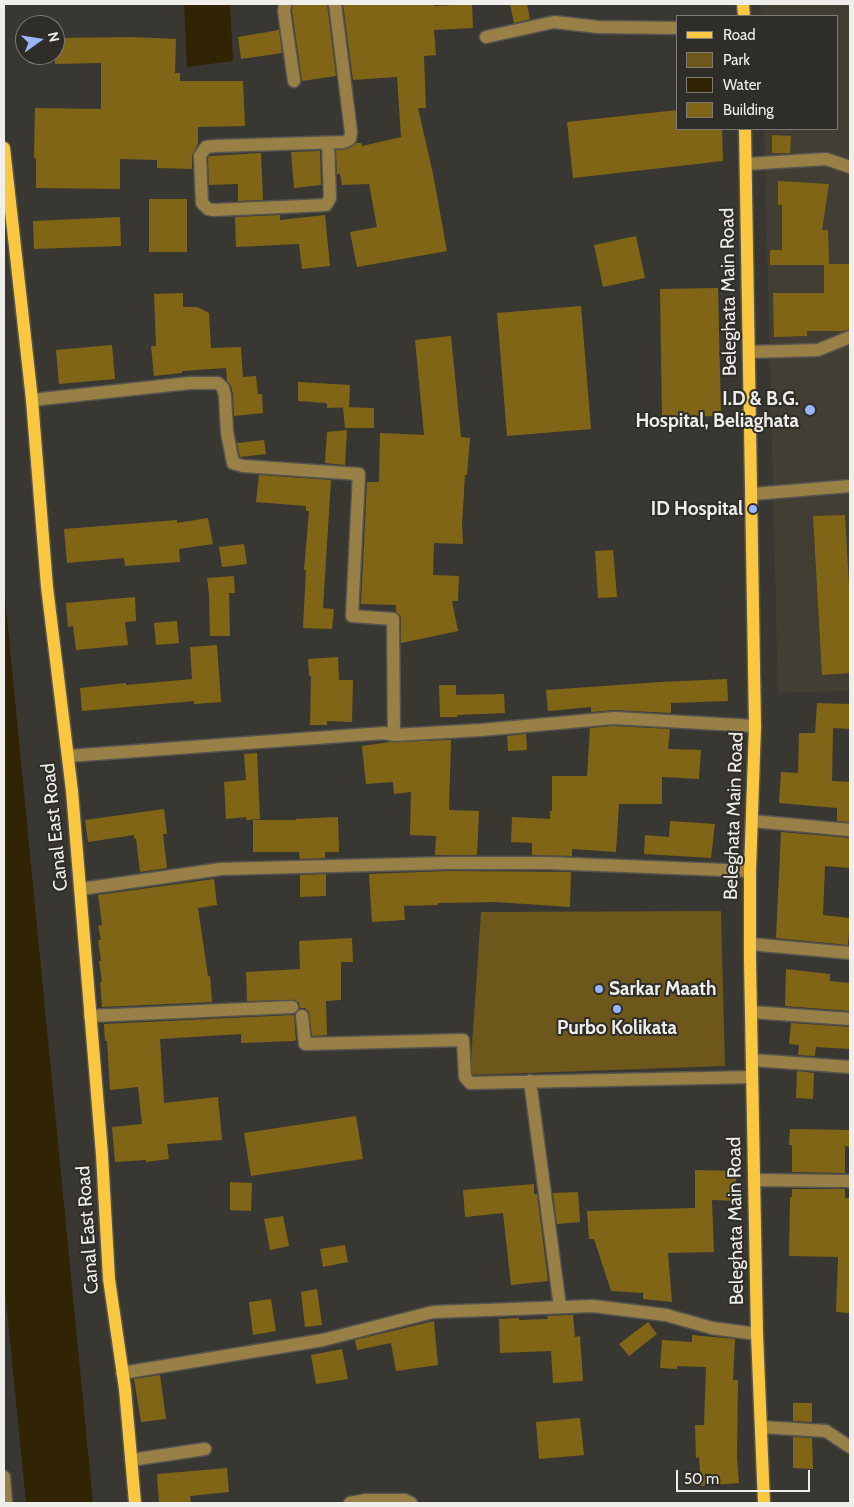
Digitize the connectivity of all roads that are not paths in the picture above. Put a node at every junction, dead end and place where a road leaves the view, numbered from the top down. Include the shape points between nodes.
1 (285, 4) edge
2 (335, 4) edge
3 (676, 28) edge
4 (486, 37) dead end
5 (294, 81) dead end
6 (745, 130) edge
7 (328, 143) junction
8 (4, 148) edge
9 (746, 164) junction
10 (850, 167) edge
11 (850, 337) edge
12 (749, 352) junction
13 (32, 400) junction
14 (850, 486) edge
15 (753, 494) junction
16 (755, 726) junction
17 (394, 735) junction
18 (68, 756) junction
19 (752, 821) junction
20 (850, 830) edge
21 (750, 871) junction
22 (80, 889) junction
23 (750, 944) junction
24 (850, 953) edge
25 (751, 1012) junction
26 (90, 1016) junction
27 (850, 1019) edge
28 (752, 1060) junction
29 (850, 1067) edge
30 (752, 1077) junction
31 (530, 1081) junction
32 (754, 1180) junction
33 (850, 1181) edge
34 (560, 1307) junction
35 (757, 1334) junction
36 (122, 1373) junction
37 (761, 1427) junction
38 (850, 1447) edge
39 (205, 1449) dead end
40 (131, 1460) junction
41 (4, 1477) edge
42 (5, 1501) edge
43 (135, 1503) edge
44 (350, 1503) edge
45 (410, 1503) edge
46 (764, 1503) edge

1 - 5 street
2 - 7 street via 351,132 350,139 344,142
3 - 4 street via 598,27 554,22
6 - 9 main road, Beleghata Main Road
7 - 7 street via 206,147 200,156 202,203 213,210 326,205 330,198
8 - 13 main road, Canal East Road
9 - 10 street via 826,159
9 - 12 main road, Beleghata Main Road
11 - 12 street via 818,350
12 - 15 main road, Beleghata Main Road
13 - 17 street via 190,382 218,384 223,388 233,463 359,474 352,616 393,619
13 - 18 main road, Canal East Road via 47,587
14 - 15 street
15 - 16 main road, Beleghata Main Road
16 - 17 street via 614,718
16 - 19 main road, Beleghata Main Road
17 - 18 street via 384,733
18 - 22 main road, Canal East Road
19 - 20 street
19 - 21 main road, Beleghata Main Road
21 - 22 street via 547,863 221,869
21 - 23 main road, Beleghata Main Road
22 - 26 main road, Canal East Road
23 - 24 street
23 - 25 main road, Beleghata Main Road
25 - 27 street
25 - 28 main road, Beleghata Main Road
26 - 31 street via 297,1012 305,1044 463,1040 465,1077 470,1083
26 - 36 main road, Canal East Road via 109,1279
28 - 29 street
28 - 30 main road, Beleghata Main Road
30 - 31 street
30 - 32 main road, Beleghata Main Road
31 - 34 street
32 - 33 street
32 - 35 main road, Beleghata Main Road
34 - 35 street via 594,1306 666,1315 712,1328
34 - 36 street via 433,1312 323,1340
35 - 37 main road, Beleghata Main Road
36 - 40 main road, Canal East Road
37 - 38 street via 826,1431
37 - 46 main road, Beleghata Main Road
39 - 40 street
40 - 43 main road, Canal East Road
41 - 42 street
44 - 45 street via 405,1500

